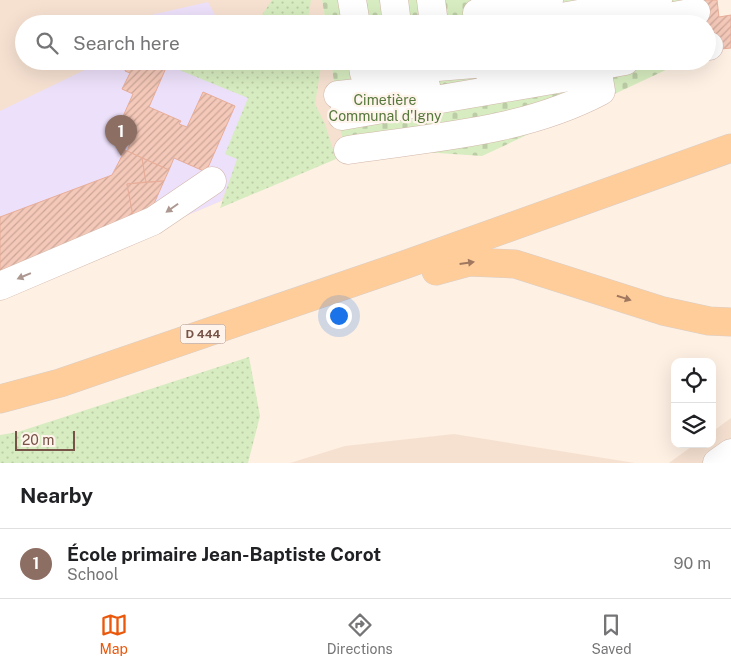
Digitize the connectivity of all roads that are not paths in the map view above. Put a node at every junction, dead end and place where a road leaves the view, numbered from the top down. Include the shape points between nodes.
1 (352, 0) edge
2 (394, 0) edge
3 (431, 0) edge
4 (551, 0) edge
5 (658, 0) edge
6 (477, 12) edge
7 (587, 12) edge
8 (354, 15) edge
9 (396, 15) edge
10 (433, 15) edge
11 (571, 15) edge
12 (364, 70) edge
13 (381, 70) edge
14 (455, 70) edge
15 (520, 70) edge
16 (598, 72) edge
17 (490, 85) edge
18 (731, 129) edge
19 (731, 148) edge
20 (702, 159) junction
21 (212, 181) dead end
22 (404, 265) junction
23 (0, 286) edge
24 (731, 322) edge
25 (0, 399) edge
26 (731, 452) edge
27 (717, 463) edge

1 - 8 street
2 - 9 street
3 - 10 street
4 - 6 street
5 - 7 street
7 - 11 street
12 - 13 street via 364,73
14 - 17 street
15 - 17 street
16 - 17 street
16 - 17 street via 554,113
17 - 17 street via 344,124 400,87
18 - 20 main road via 718,135
19 - 20 main road, D 444
20 - 22 main road, D 444
21 -> 23 street via 154,221
22 -> 24 main road via 426,274 469,262 515,264 663,311 709,321
22 - 25 main road, D 444 via 60,383
26 - 27 street

